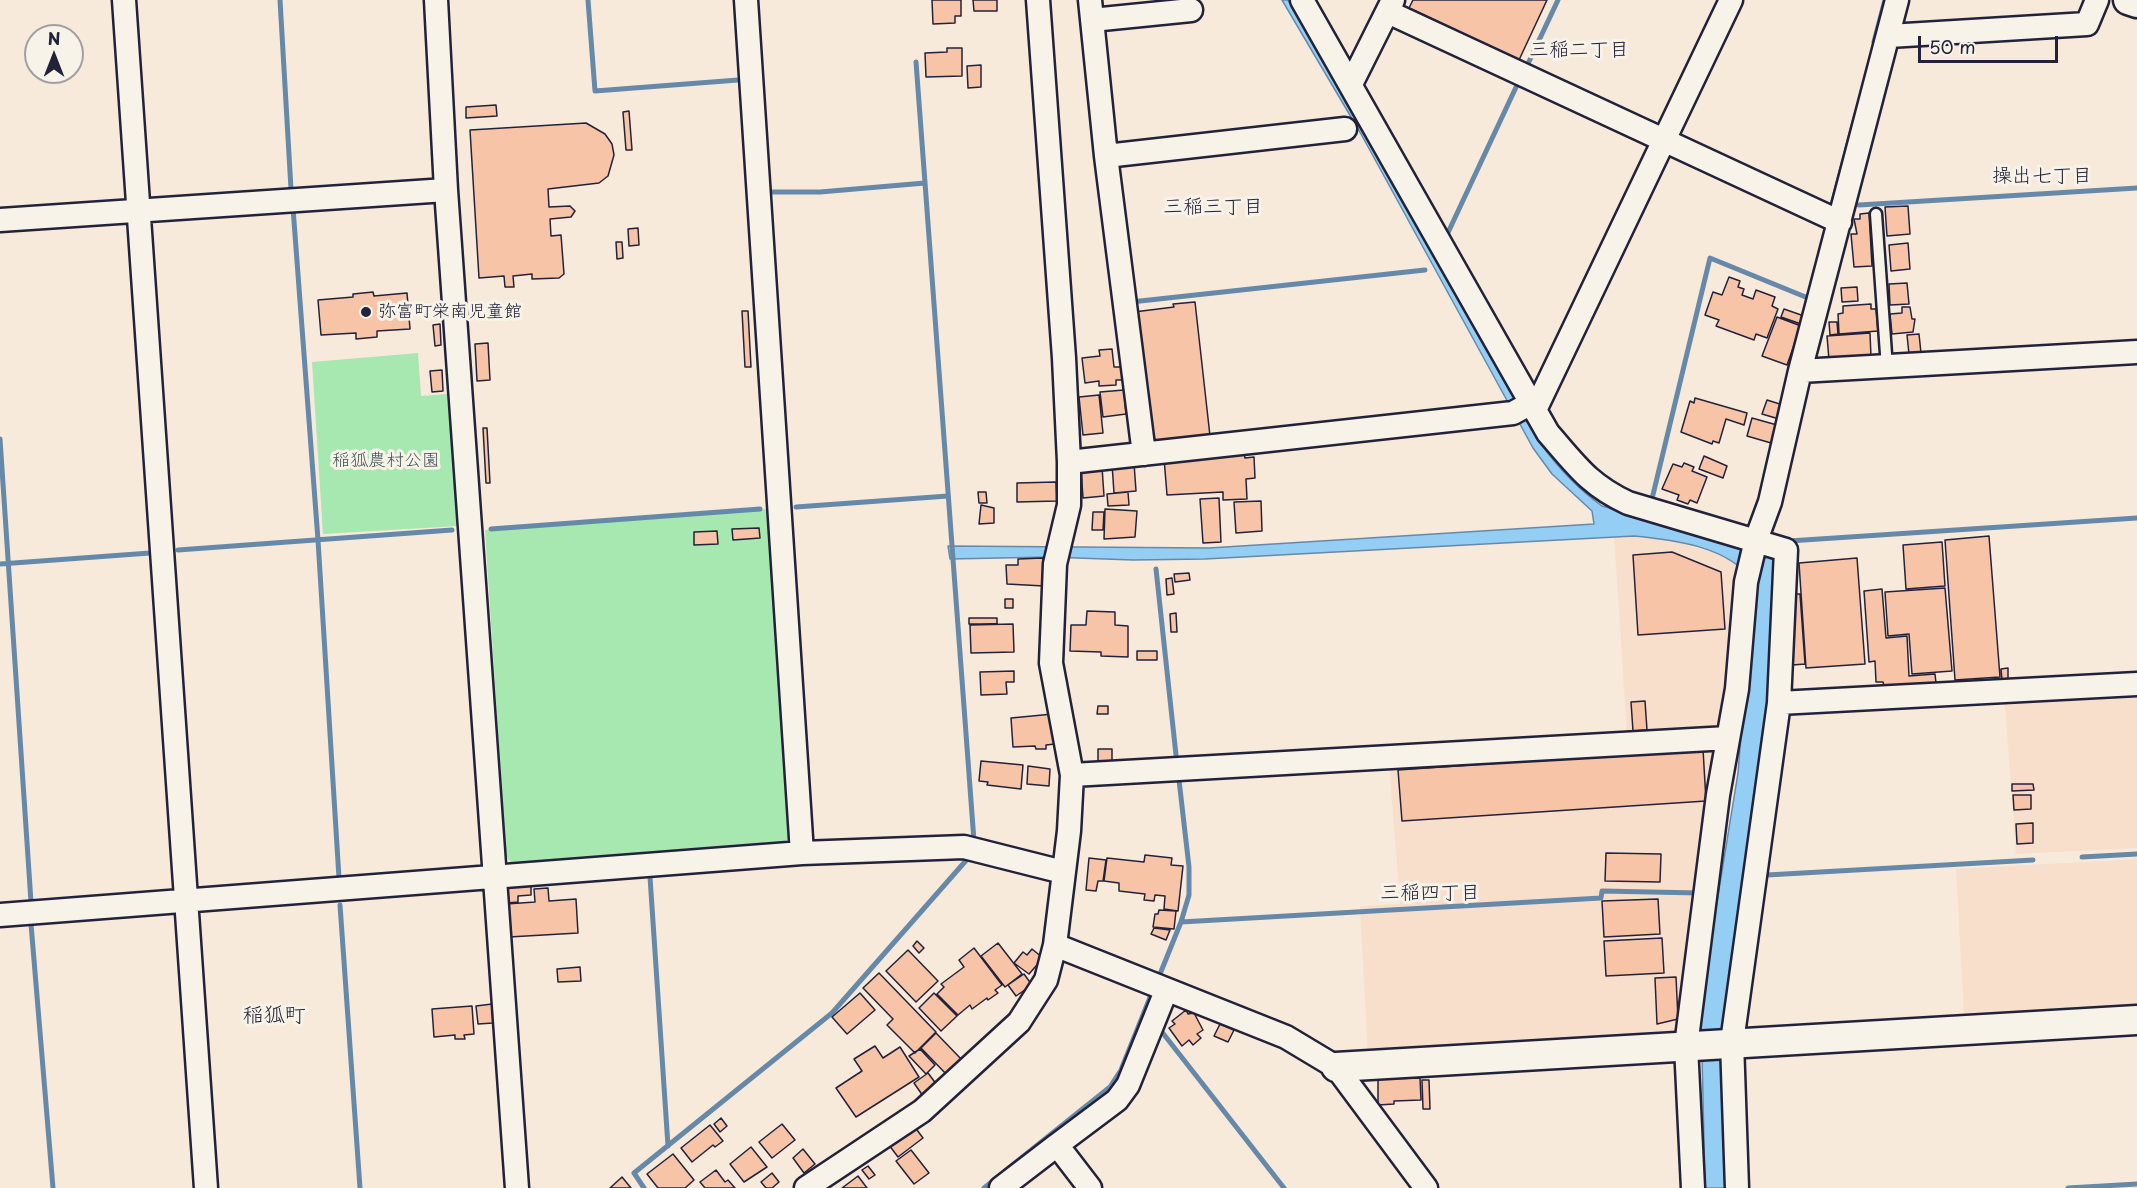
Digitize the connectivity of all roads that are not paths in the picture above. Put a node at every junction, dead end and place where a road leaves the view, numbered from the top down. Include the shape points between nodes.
1 (124, 0) edge
2 (436, 0) edge
3 (746, 0) edge
4 (1038, 0) edge
5 (1302, 0) edge
6 (1731, 0) edge
7 (1897, 0) edge
8 (2097, 0) edge
9 (2128, 0) edge
10 (2137, 3) edge
11 (1390, 6) edge
12 (1091, 10) edge
13 (1191, 10) dead end
14 (1889, 36) junction
15 (1351, 84) junction
16 (1346, 129) dead end
17 (1663, 142) junction
18 (1106, 156) junction
19 (446, 190) junction
20 (139, 210) junction
21 (1876, 214) dead end
22 (0, 220) edge
23 (1840, 222) junction
24 (2137, 352) edge
25 (1887, 368) junction
26 (1800, 371) junction
27 (1534, 405) junction
28 (1144, 454) junction
29 (1069, 462) junction
30 (1756, 540) junction
31 (2137, 684) edge
32 (1779, 703) junction
33 (1728, 738) junction
34 (1072, 776) junction
35 (802, 853) junction
36 (1063, 872) junction
37 (495, 878) junction
38 (187, 901) junction
39 (0, 915) edge
40 (1055, 945) junction
41 (1166, 991) junction
42 (2137, 1020) edge
43 (1730, 1042) junction
44 (1691, 1045) junction
45 (1336, 1067) junction
46 (1057, 1145) junction
47 (206, 1188) edge
48 (517, 1188) edge
49 (806, 1188) edge
50 (1001, 1188) edge
51 (1090, 1188) edge
52 (1426, 1188) edge
53 (1693, 1188) edge
54 (1737, 1188) edge

1 - 20 street
2 - 19 street
3 - 35 street
4 - 29 street
5 - 15 street
6 - 17 street
7 - 14 street
8 - 14 street via 2087,24
9 - 10 street
11 - 15 street
11 - 17 street
12 - 13 street
12 - 18 street
14 - 23 street
15 - 27 street
16 - 18 street
17 - 23 street
17 - 27 street
18 - 28 street
19 - 20 street
19 - 37 street
20 - 22 street
20 - 38 street
21 - 25 lane
23 - 26 street
24 - 25 street
25 - 26 street
26 - 30 street via 1770,502
27 - 28 street via 1513,413
27 - 30 street via 1548,433 1604,492
28 - 29 street
29 - 34 street via 1069,505 1058,554 1051,663
30 - 32 street via 1786,550
30 - 33 street via 1746,582 1737,689
31 - 32 street
32 - 43 street
33 - 34 street
33 - 44 street
34 - 36 street
35 - 36 street via 964,847
35 - 37 street
36 - 40 street
37 - 38 street
37 - 48 street
38 - 39 street
38 - 47 street
40 - 41 street
40 - 49 street via 1046,980 1019,1022 922,1111
41 - 45 street via 1286,1037
41 - 46 street via 1128,1085 1117,1100
42 - 43 street
43 - 44 street
43 - 54 street
44 - 45 street
44 - 53 street
45 - 52 street
46 - 50 street
46 - 51 street

